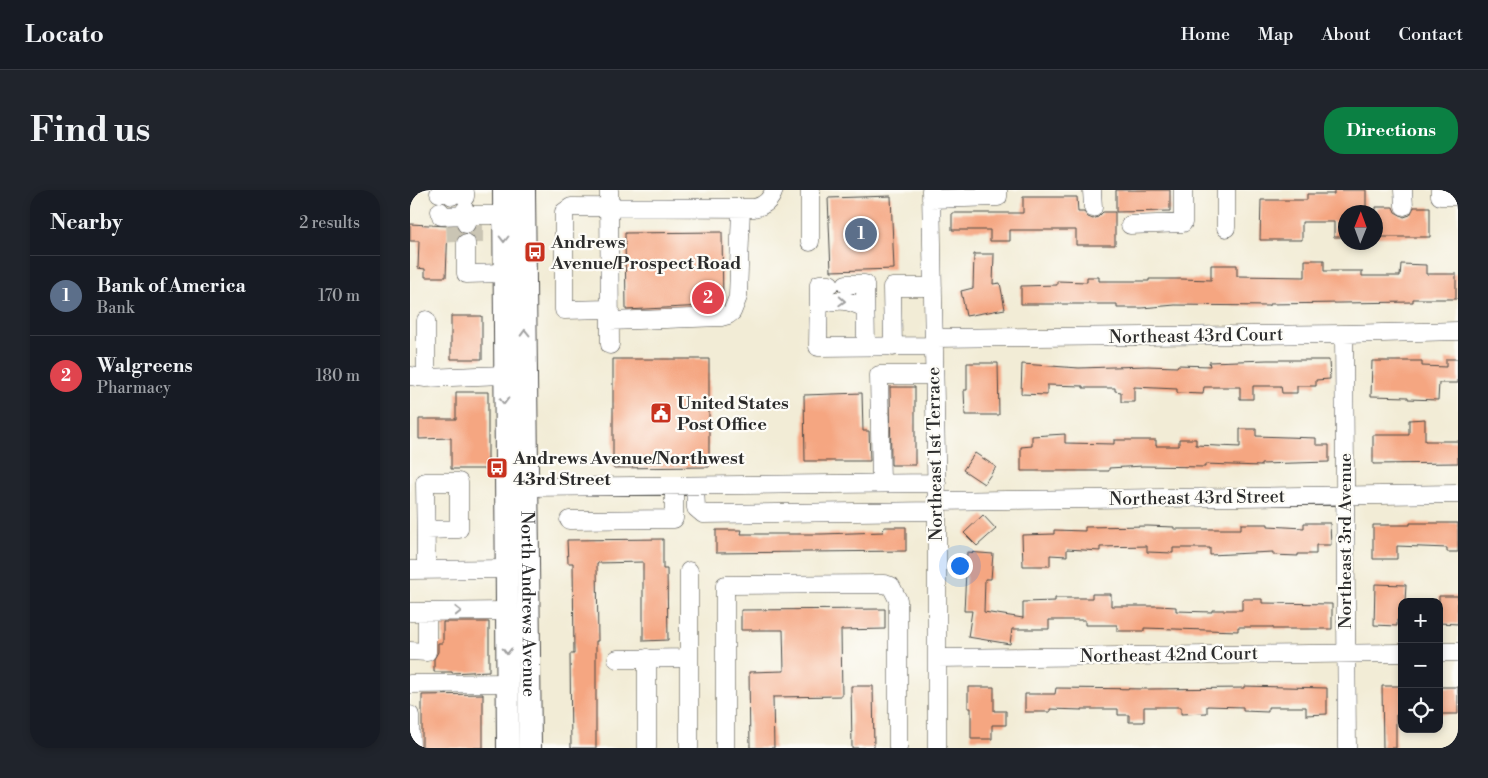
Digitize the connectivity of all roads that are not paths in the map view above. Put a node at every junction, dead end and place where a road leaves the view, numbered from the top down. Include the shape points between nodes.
1 (504, 190) edge
2 (524, 190) edge
3 (774, 190) edge
4 (810, 190) edge
5 (998, 190) edge
6 (1092, 190) edge
7 (1183, 190) edge
8 (1226, 190) edge
9 (1440, 190) edge
10 (931, 195) edge
11 (1458, 196) edge
12 (609, 198) edge
13 (456, 206) edge
14 (741, 208) junction
15 (1093, 208) dead end
16 (504, 215) junction
17 (1130, 225) dead end
18 (1226, 228) dead end
19 (810, 242) dead end
20 (465, 245) tunnel mouth
21 (504, 273) junction
22 (932, 287) junction
23 (818, 304) junction
24 (865, 308) junction
25 (610, 315) junction
26 (426, 320) dead end
27 (1458, 331) edge
28 (1344, 334) junction
29 (934, 342) junction
30 (610, 345) dead end
31 (866, 347) junction
32 (893, 347) junction
33 (504, 375) junction
34 (934, 376) junction
35 (418, 377) edge
36 (881, 483) junction
37 (936, 483) junction
38 (674, 486) junction
39 (695, 486) junction
40 (528, 487) junction
41 (1458, 494) edge
42 (1345, 496) junction
43 (937, 506) junction
44 (569, 520) dead end
45 (426, 530) dead end
46 (506, 569) junction
47 (418, 570) edge
48 (689, 571) dead end
49 (527, 591) junction
50 (507, 611) junction
51 (418, 612) edge
52 (410, 651) edge
53 (1443, 652) edge
54 (1458, 652) edge
55 (1398, 653) edge
56 (1346, 654) junction
57 (617, 658) dead end
58 (647, 658) junction
59 (689, 658) junction
60 (937, 658) junction
61 (410, 684) edge
62 (508, 684) junction
63 (410, 715) edge
64 (410, 743) edge
65 (411, 748) edge
66 (508, 748) edge
67 (530, 748) edge
68 (647, 748) edge
69 (689, 748) edge
70 (725, 748) edge
71 (898, 748) edge
72 (937, 748) edge
73 (1347, 748) edge

1 - 16 main road, North Andrews Avenue
40 -> 2 main road, North Andrews Avenue
3 - 14 street via 762,206
4 - 19 street
5 - 10 street via 998,197
6 - 15 street
7 - 17 street via 1183,223
8 - 18 street
9 - 11 street via 1440,196
10 - 22 street, Northeast 1st Terrace
12 - 14 street
12 - 25 street
12 - 25 street via 571,207 564,212 564,310
13 - 16 street
14 - 25 street via 738,297 732,312 721,317
16 -> 21 main road, North Andrews Avenue
20 - 21 street via 466,274
21 - 33 main road, North Andrews Avenue
22 - 29 street, Northeast 1st Terrace
22 - 32 street via 892,287
23 -> 24 street via 848,300
23 - 24 street via 819,284 865,284
23 - 31 street, Northeast 43rd Court via 818,346
24 - 31 street
25 - 30 street
26 - 35 street
27 - 28 street, Northeast 43rd Court
28 - 29 street, Northeast 43rd Court
28 - 42 street, Northeast 3rd Avenue
29 - 32 street, Northeast 43rd Court
29 - 34 street, Northeast 1st Terrace
31 - 32 street, Northeast 43rd Court
33 - 35 street
33 -> 46 main road, North Andrews Avenue
34 - 36 street via 879,375
34 - 37 street, Northeast 1st Terrace
36 - 37 street
36 - 39 street
37 - 43 street, Northeast 1st Terrace
38 - 39 street
38 - 40 street
38 - 44 street via 674,519
39 - 43 street, Northeast 43rd Street via 696,508 703,514
40 - 49 main road, North Andrews Avenue
41 - 42 street, Northeast 43rd Street
42 - 43 street, Northeast 43rd Street
42 - 56 street, Northeast 3rd Avenue
43 - 60 street, Northeast 1st Terrace
45 - 47 street
46 - 47 street
46 - 49 main road
46 - 50 main road, North Andrews Avenue
48 - 59 street
49 - 67 main road, North Andrews Avenue
51 -> 50 street
50 -> 62 main road, North Andrews Avenue
51 - 52 street via 428,652
53 - 54 street
55 - 56 street, Northeast 42nd Court
56 - 60 street, Northeast 42nd Court
56 - 73 street, Northeast 3rd Avenue
57 - 58 street
58 - 59 street
58 - 68 street
59 - 69 street
60 - 72 street, Northeast 1st Terrace
61 - 62 street
62 - 66 main road, North Andrews Avenue
63 - 64 street
64 - 65 street
70 - 71 street via 724,585 884,584 891,586 898,600

